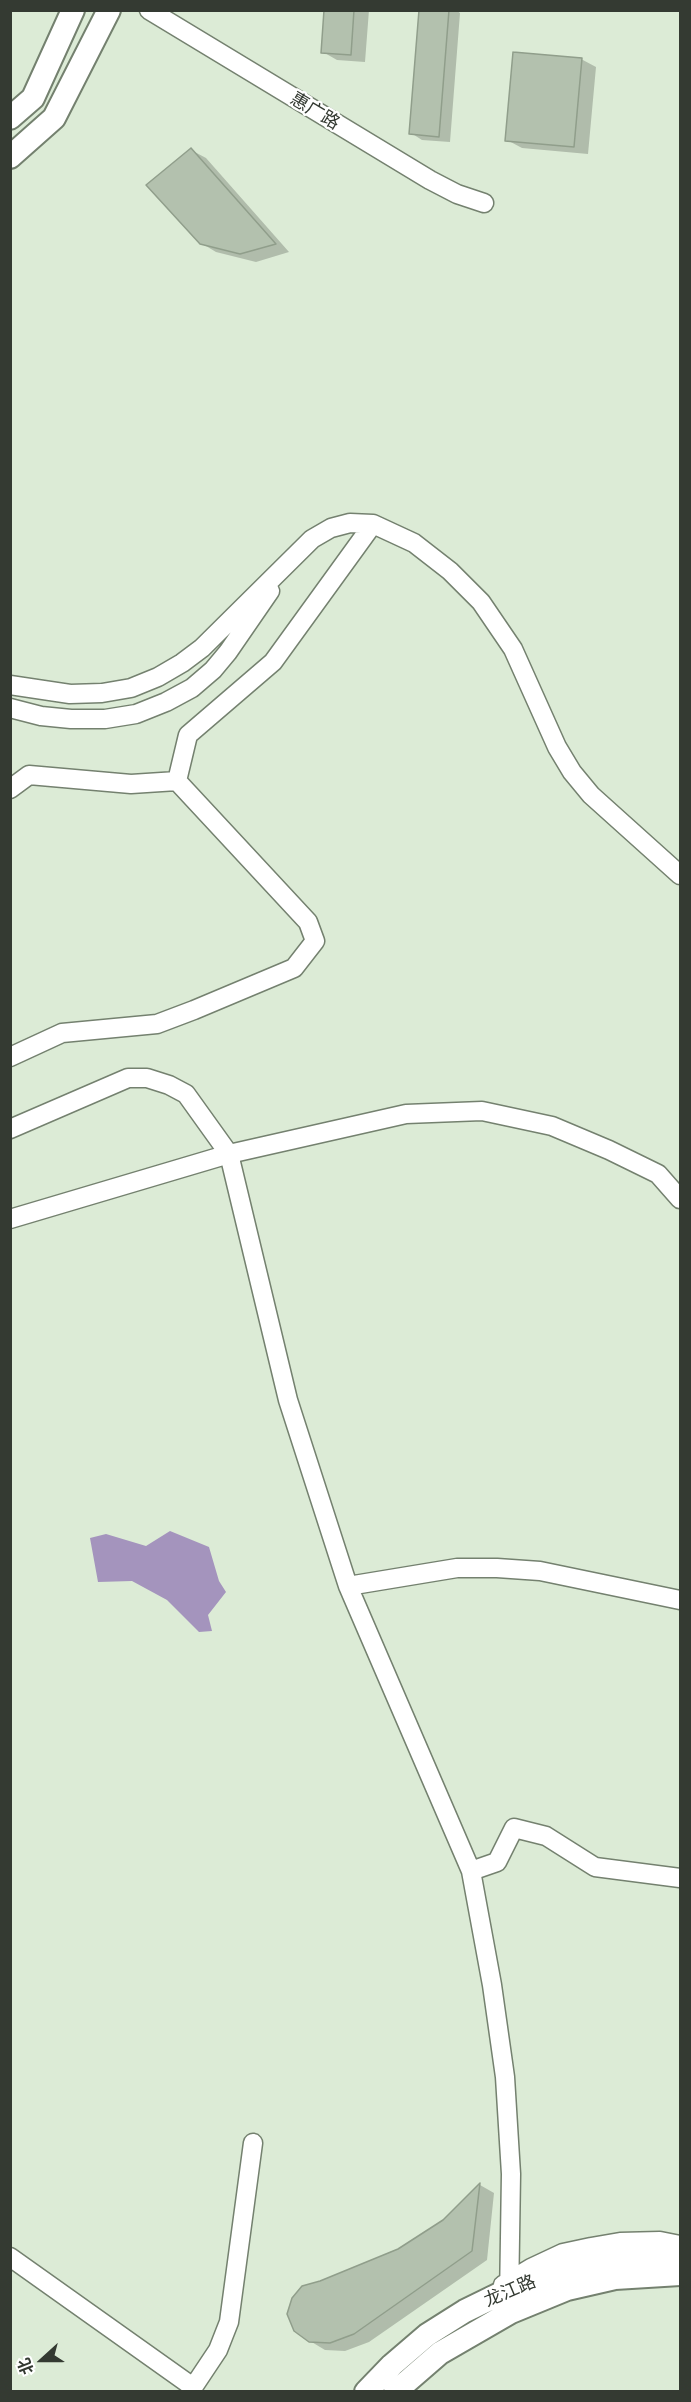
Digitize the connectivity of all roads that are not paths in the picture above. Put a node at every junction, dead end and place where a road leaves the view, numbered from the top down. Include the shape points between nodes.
1 (73, 10) edge
2 (109, 10) edge
3 (149, 10) edge
4 (10, 118) edge
5 (10, 157) edge
6 (484, 203) dead end
7 (373, 524) junction
8 (294, 554) junction
9 (10, 685) edge
10 (10, 708) edge
11 (177, 781) junction
12 (10, 789) edge
13 (681, 875) edge
14 (10, 1057) edge
15 (10, 1129) edge
16 (229, 1154) junction
17 (681, 1199) edge
18 (10, 1219) edge
19 (348, 1586) junction
20 (681, 1600) edge
21 (471, 1871) junction
22 (681, 1878) edge
23 (253, 2142) dead end
24 (681, 2245) edge
25 (681, 2252) edge
26 (10, 2257) edge
27 (681, 2274) edge
28 (509, 2294) junction
29 (417, 2373) junction
30 (192, 2389) edge
31 (366, 2391) edge
32 (395, 2391) edge
33 (404, 2391) edge

1 - 4 main road via 33,98
2 - 5 main road via 54,118
3 - 6 street, 惠广路 via 430,180
7 - 8 street via 350,523 331,528
7 - 11 street via 273,662 188,735
7 - 13 street via 414,543 481,602 513,649 572,772 591,795
8 - 9 street via 202,648 158,677 102,693 70,694
8 - 10 street via 228,652 213,670 175,698 136,714 105,719 41,716
11 - 12 street via 131,784 29,775
11 - 14 street via 308,922 315,941 294,968 194,1010 157,1024 62,1033
15 - 16 street via 128,1078 147,1078 186,1094
16 - 17 street via 406,1114 482,1111 552,1126 609,1150 658,1174
16 - 18 street
16 - 19 street via 288,1400
19 - 20 street via 457,1569 497,1568 540,1571
19 - 21 street
21 - 22 street via 497,1862 514,1828 546,1836 595,1867
21 - 28 street via 506,2077 511,2174
23 - 30 street via 229,2322 218,2350
24 - 28 street via 620,2242 563,2253
25 - 28 main road, 龙江路 via 562,2270
26 - 30 street
27 - 28 main road, 龙江路 via 615,2278 567,2289
28 - 29 main road, 龙江路
28 - 31 main road, 龙江路 via 465,2311 427,2336
29 - 32 main road, 龙江路
29 - 33 street

